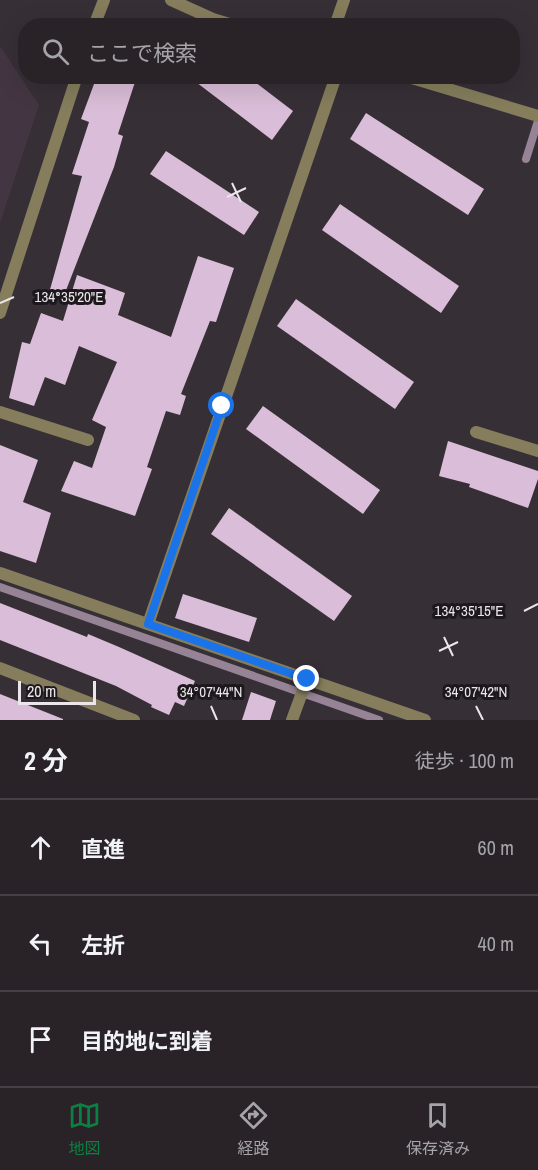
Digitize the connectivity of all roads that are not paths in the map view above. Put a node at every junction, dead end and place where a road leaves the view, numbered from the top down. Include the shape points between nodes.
1 (104, 0) edge
2 (171, 0) edge
3 (344, 0) edge
4 (97, 18) edge
5 (211, 18) edge
6 (338, 18) edge
7 (74, 84) edge
8 (333, 84) edge
9 (432, 84) edge
10 (538, 116) edge
11 (0, 313) edge
12 (0, 412) edge
13 (476, 432) dead end
14 (88, 440) dead end
15 (538, 451) edge
16 (0, 573) edge
17 (148, 624) junction
18 (0, 668) edge
19 (307, 679) junction
20 (134, 720) edge
21 (292, 720) edge
22 (425, 720) edge

1 - 4 street
2 - 5 street
3 - 6 street
7 - 11 street
8 - 17 street
9 - 10 street
12 - 14 street
13 - 15 street
16 - 17 street
17 - 19 street
18 - 20 street
19 - 21 street
19 - 22 street

